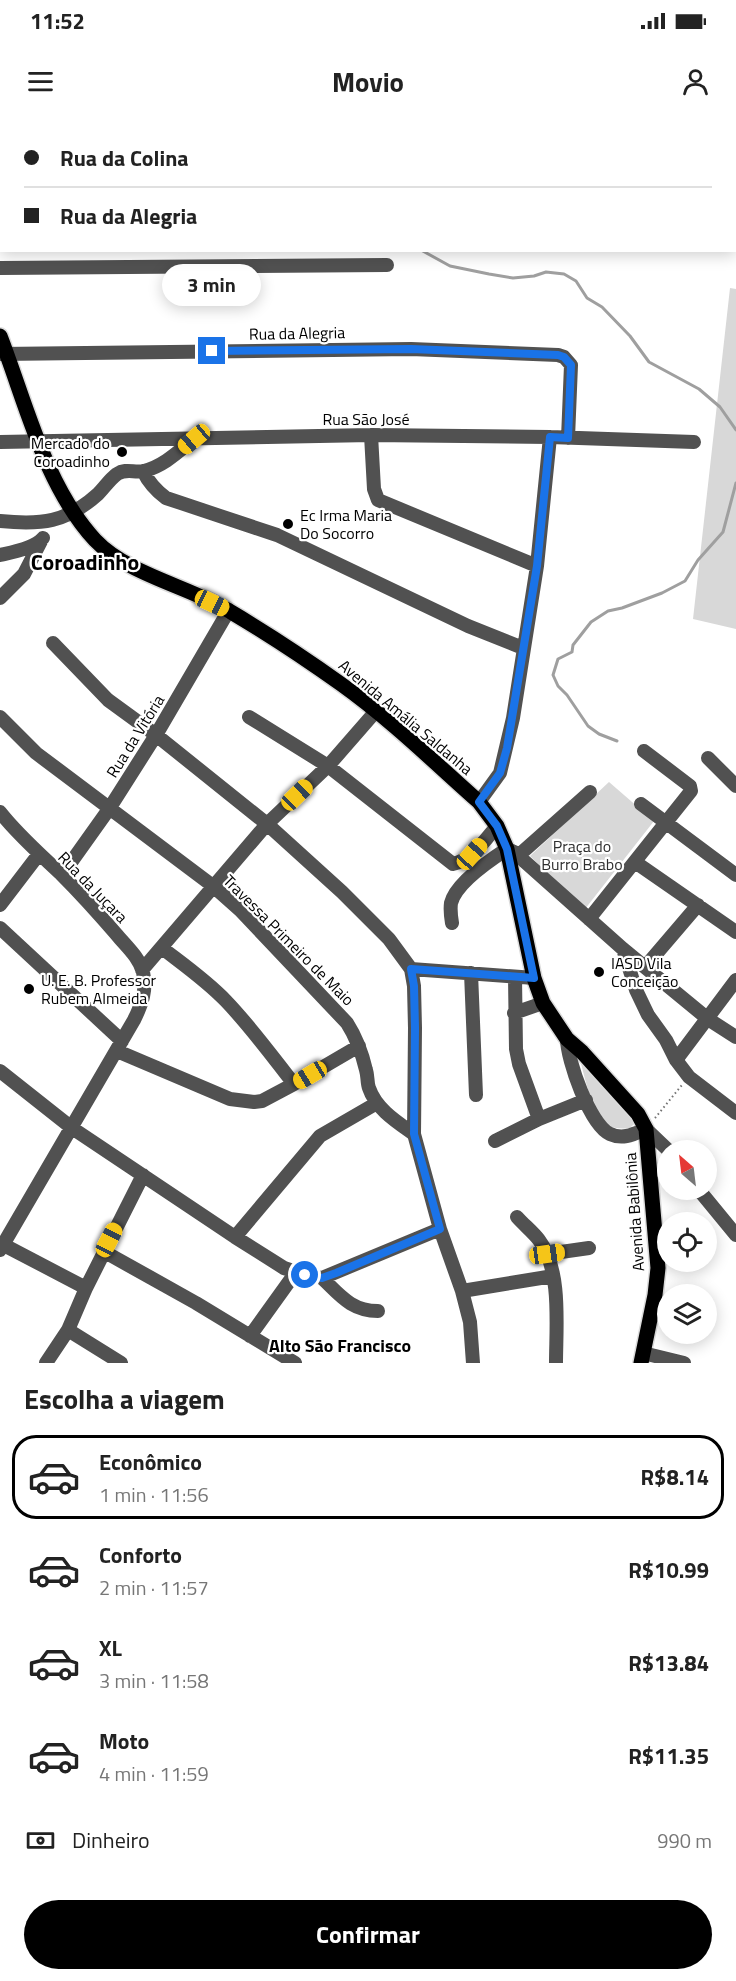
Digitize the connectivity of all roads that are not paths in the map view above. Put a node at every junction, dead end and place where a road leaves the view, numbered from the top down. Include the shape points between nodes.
1 (387, 265) dead end
2 (0, 268) edge
3 (0, 336) edge
4 (4, 354) edge
5 (371, 435) junction
6 (550, 437) junction
7 (568, 438) junction
8 (194, 439) junction
9 (0, 442) edge
10 (694, 442) dead end
11 (39, 443) junction
12 (143, 471) junction
13 (73, 512) junction
14 (0, 521) edge
15 (54, 521) junction
16 (41, 541) junction
17 (0, 555) edge
18 (537, 566) junction
19 (0, 598) edge
20 (229, 610) junction
21 (53, 643) dead end
22 (523, 648) junction
23 (376, 711) junction
24 (0, 717) edge
25 (249, 717) dead end
26 (156, 735) junction
27 (644, 751) dead end
28 (708, 758) dead end
29 (328, 766) junction
30 (736, 786) edge
31 (590, 792) dead end
32 (479, 802) junction
33 (641, 804) dead end
34 (109, 809) junction
35 (0, 812) edge
36 (665, 822) junction
37 (267, 824) junction
38 (497, 826) junction
39 (513, 852) junction
40 (39, 854) junction
41 (635, 862) junction
42 (62, 875) junction
43 (736, 875) edge
44 (213, 886) junction
45 (698, 904) junction
46 (0, 905) edge
47 (589, 920) junction
48 (452, 923) dead end
49 (0, 927) edge
50 (736, 932) edge
51 (162, 948) junction
52 (623, 950) junction
53 (645, 967) junction
54 (411, 969) junction
55 (142, 970) junction
56 (471, 973) junction
57 (515, 977) junction
58 (534, 978) junction
59 (736, 980) edge
60 (543, 1004) junction
61 (514, 1013) junction
62 (708, 1019) junction
63 (736, 1037) edge
64 (567, 1039) junction
65 (120, 1046) junction
66 (359, 1046) junction
67 (676, 1060) junction
68 (0, 1071) edge
69 (294, 1084) junction
70 (476, 1095) dead end
71 (586, 1100) junction
72 (378, 1102) junction
73 (736, 1113) edge
74 (539, 1119) junction
75 (72, 1128) junction
76 (646, 1129) junction
77 (414, 1134) junction
78 (658, 1140) edge
79 (495, 1141) dead end
80 (143, 1175) junction
81 (707, 1200) edge
82 (517, 1217) dead end
83 (440, 1229) junction
84 (736, 1235) edge
85 (235, 1238) junction
86 (1, 1246) edge
87 (589, 1248) dead end
88 (103, 1251) junction
89 (547, 1254) junction
90 (296, 1272) junction
91 (553, 1276) junction
92 (322, 1278) junction
93 (86, 1288) junction
94 (462, 1291) junction
95 (378, 1311) dead end
96 (68, 1330) junction
97 (250, 1336) junction
98 (642, 1358) edge
99 (46, 1363) edge
100 (122, 1363) edge
101 (295, 1363) edge
102 (473, 1363) edge
103 (556, 1363) edge
104 (684, 1363) edge

1 - 2 street
3 - 4 main road, Avenida Amália Saldanha
4 - 7 street, Rua da Alegria via 281,349 558,355 571,365
4 - 11 main road, Avenida Amália Saldanha
5 - 6 street, Rua São José
5 - 8 street, Rua São José
5 - 18 street via 378,501
6 - 7 street, Rua São José
6 - 18 street
7 - 10 street, Rua São José
8 - 11 street, Rua São José
8 - 12 street via 163,463
9 - 11 street, Rua São José
11 - 13 main road, Avenida Amália Saldanha
12 - 13 street via 116,474 98,494
12 - 22 street via 156,492 166,498 278,535 468,626
13 - 15 street
13 - 20 main road, Avenida Amália Saldanha via 112,554
14 - 15 street
15 - 16 street
16 - 17 street
16 - 19 street via 24,574
18 - 22 street
20 - 23 main road, Avenida Amália Saldanha
20 - 26 street, Rua da Vitória
21 - 26 street via 108,700
22 - 32 street via 500,773
23 - 29 street
23 - 32 main road, Avenida Amália Saldanha
24 - 34 street, Travessa Primeiro de Maio via 36,753
25 - 29 street
26 - 34 street, Rua da Vitória
26 - 37 street
27 - 36 street via 691,788
28 - 30 street
29 - 37 street
29 - 38 street via 453,864 472,854
31 - 39 street
32 - 38 main road, Avenida Amália Saldanha
33 - 36 street
34 - 42 street, Rua da Vitória
34 - 44 street, Travessa Primeiro de Maio
35 - 40 street, Rua da Juçara
36 - 41 street
36 - 43 street
37 - 44 street
37 - 54 street via 389,939
38 - 39 main road, Avenida Amália Saldanha
39 - 47 street
39 - 48 street via 476,872 454,895
39 - 58 main road, Avenida Amália Saldanha
40 - 42 street, Rua da Juçara
40 - 46 street
41 - 45 street
41 - 47 street
42 - 55 street, Rua da Juçara via 136,957
44 - 51 street
44 - 66 street, Travessa Primeiro de Maio via 318,990 347,1023
45 - 50 street
45 - 53 street
47 - 52 street
49 - 65 street
51 - 55 street
51 - 69 street via 225,1000
52 - 53 street
52 - 67 street via 648,1015
53 - 62 street
54 - 56 street
54 - 77 street
55 - 65 street, Rua da Juçara via 142,1004
56 - 57 street
56 - 70 street
57 - 58 street
57 - 61 street
58 - 60 main road, Avenida Amália Saldanha
59 - 62 street
60 - 61 street
60 - 64 main road, Avenida Amália Saldanha
61 - 74 street via 519,1064
62 - 63 street
62 - 67 street
64 - 71 street, Avenida Amália Saldanha via 569,1057
64 - 76 main road, Avenida Amália Saldanha via 633,1108
65 - 69 street via 231,1099 262,1101
65 - 75 street
66 - 69 street
66 - 72 street, Travessa Primeiro de Maio via 369,1087
67 - 73 street via 688,1077
68 - 75 street
71 - 74 street
71 - 76 street, Avenida Amália Saldanha via 596,1122 610,1134 625,1137
72 - 77 street, Travessa Primeiro de Maio via 389,1116
72 - 85 street via 320,1136
74 - 79 street
75 - 80 street
75 - 86 street
76 - 78 street, Avenida Amália Saldanha
76 - 98 main road, Avenida Babilônia via 657,1268
77 - 83 street
80 - 85 street
80 - 88 street
81 - 84 street
82 - 89 street via 540,1240
83 - 92 street
83 - 94 street
85 - 90 street
86 - 93 street
87 - 89 street
88 - 93 street
88 - 97 street
89 - 91 street
90 - 92 street
90 - 97 street
91 - 94 street
91 - 103 street
92 - 95 street via 358,1309
93 - 96 street
94 - 102 street via 470,1323
96 - 99 street
96 - 100 street
97 - 101 street
98 - 104 street

